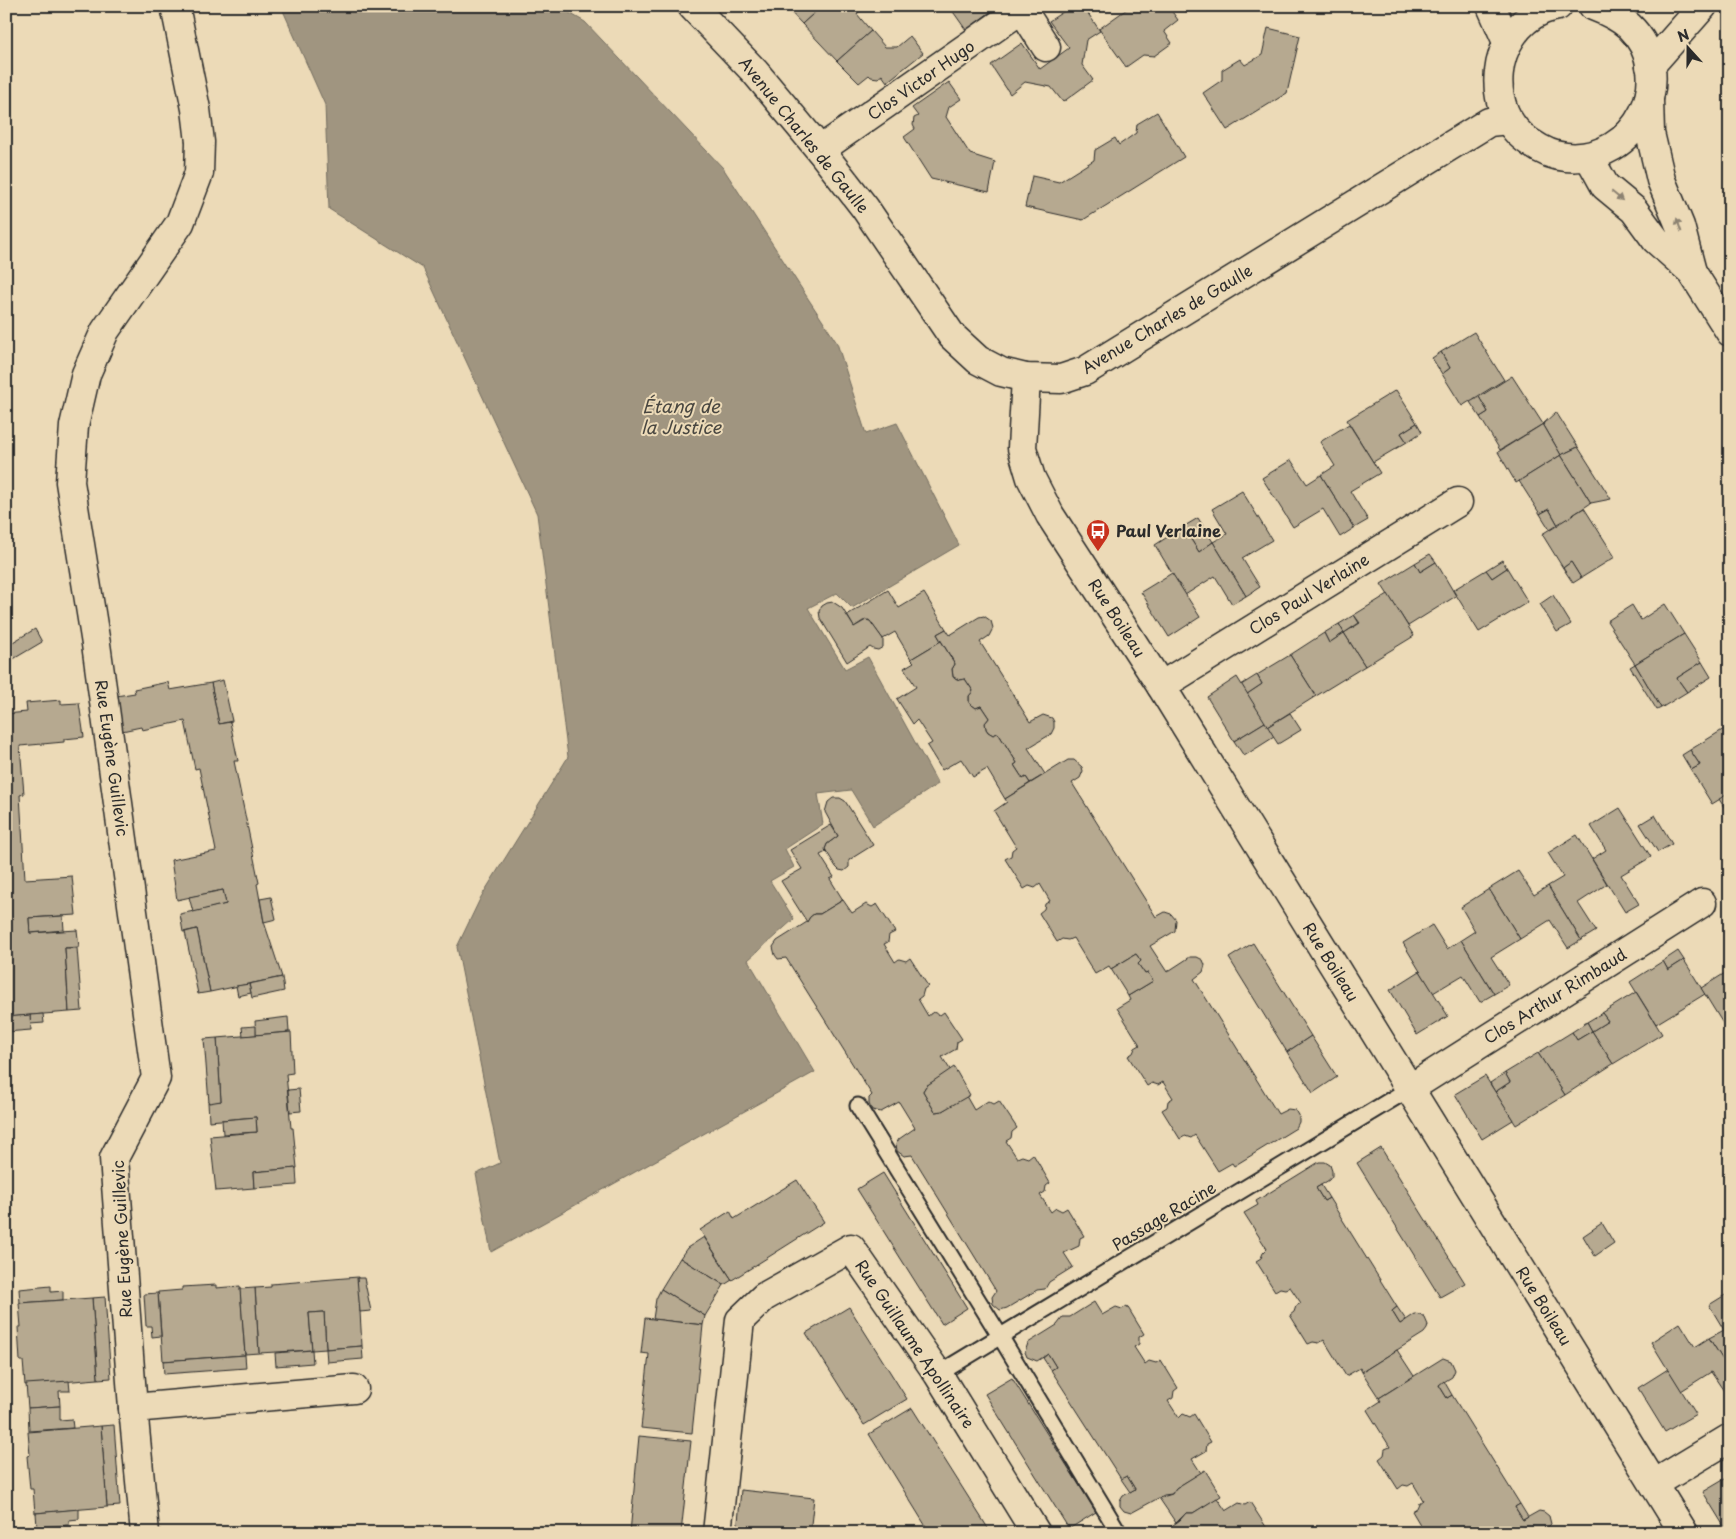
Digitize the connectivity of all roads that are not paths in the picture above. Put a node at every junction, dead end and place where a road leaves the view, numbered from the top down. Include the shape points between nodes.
1 (175, 6) edge
2 (692, 6) edge
3 (1491, 6) edge
4 (1558, 6) edge
5 (1703, 6) edge
6 (1022, 7) edge
7 (1609, 9) edge
8 (1507, 42) junction
9 (1046, 47) dead end
10 (1650, 66) junction
11 (1649, 100) junction
12 (1508, 120) junction
13 (820, 150) junction
14 (1589, 157) junction
15 (1692, 272) junction
16 (1730, 332) edge
17 (1026, 378) junction
18 (1458, 502) dead end
19 (1161, 686) junction
20 (1702, 902) dead end
21 (1409, 1089) junction
22 (858, 1106) dead end
23 (1000, 1336) junction
24 (938, 1374) junction
25 (354, 1389) dead end
26 (133, 1408) junction
27 (1730, 1438) edge
28 (1654, 1484) junction
29 (145, 1533) edge
30 (717, 1533) edge
31 (1036, 1533) edge
32 (1119, 1533) edge
33 (1684, 1533) edge

1 - 26 street, Rue Eugène Guillevic via 196,109 199,173 180,223 106,331 86,374 74,426 70,482 96,644 156,1078 114,1158
2 - 13 street, Avenue Charles de Gaulle via 755,72
3 - 8 street
4 - 8 street via 1543,10 1522,24
5 - 10 street
6 - 9 street, Clos Victor Hugo
6 - 13 street, Clos Victor Hugo
7 - 10 street via 1630,27 1643,45
8 - 12 street via 1497,81 1500,102
10 - 11 street
11 - 14 street via 1641,120 1627,137 1609,150
15 -> 11 street via 1680,226 1661,180 1650,133
12 - 14 street via 1522,138 1542,151 1565,157
12 - 17 street, Avenue Charles de Gaulle via 1489,122 1085,371 1061,379
13 - 17 street, Avenue Charles de Gaulle via 865,208 952,336 978,360 1001,372
14 -> 15 street via 1605,186 1634,210 1656,240
15 - 16 street
17 - 19 street, Rue Boileau via 1022,448 1031,478 1050,515
18 - 19 street, Clos Paul Verlaine
19 - 21 street, Rue Boileau
20 - 21 street, Clos Arthur Rimbaud
21 - 23 lane, Passage Racine
21 - 28 street, Rue Boileau
22 - 23 lane
23 - 24 lane, Passage Racine
23 - 32 lane
24 - 30 street, Rue Guillaume Apollinaire via 851,1248 764,1297 740,1320
24 - 31 street, Rue Guillaume Apollinaire
25 - 26 street
26 - 29 street, Rue Eugène Guillevic
27 - 28 street
28 - 33 street, Rue Boileau

